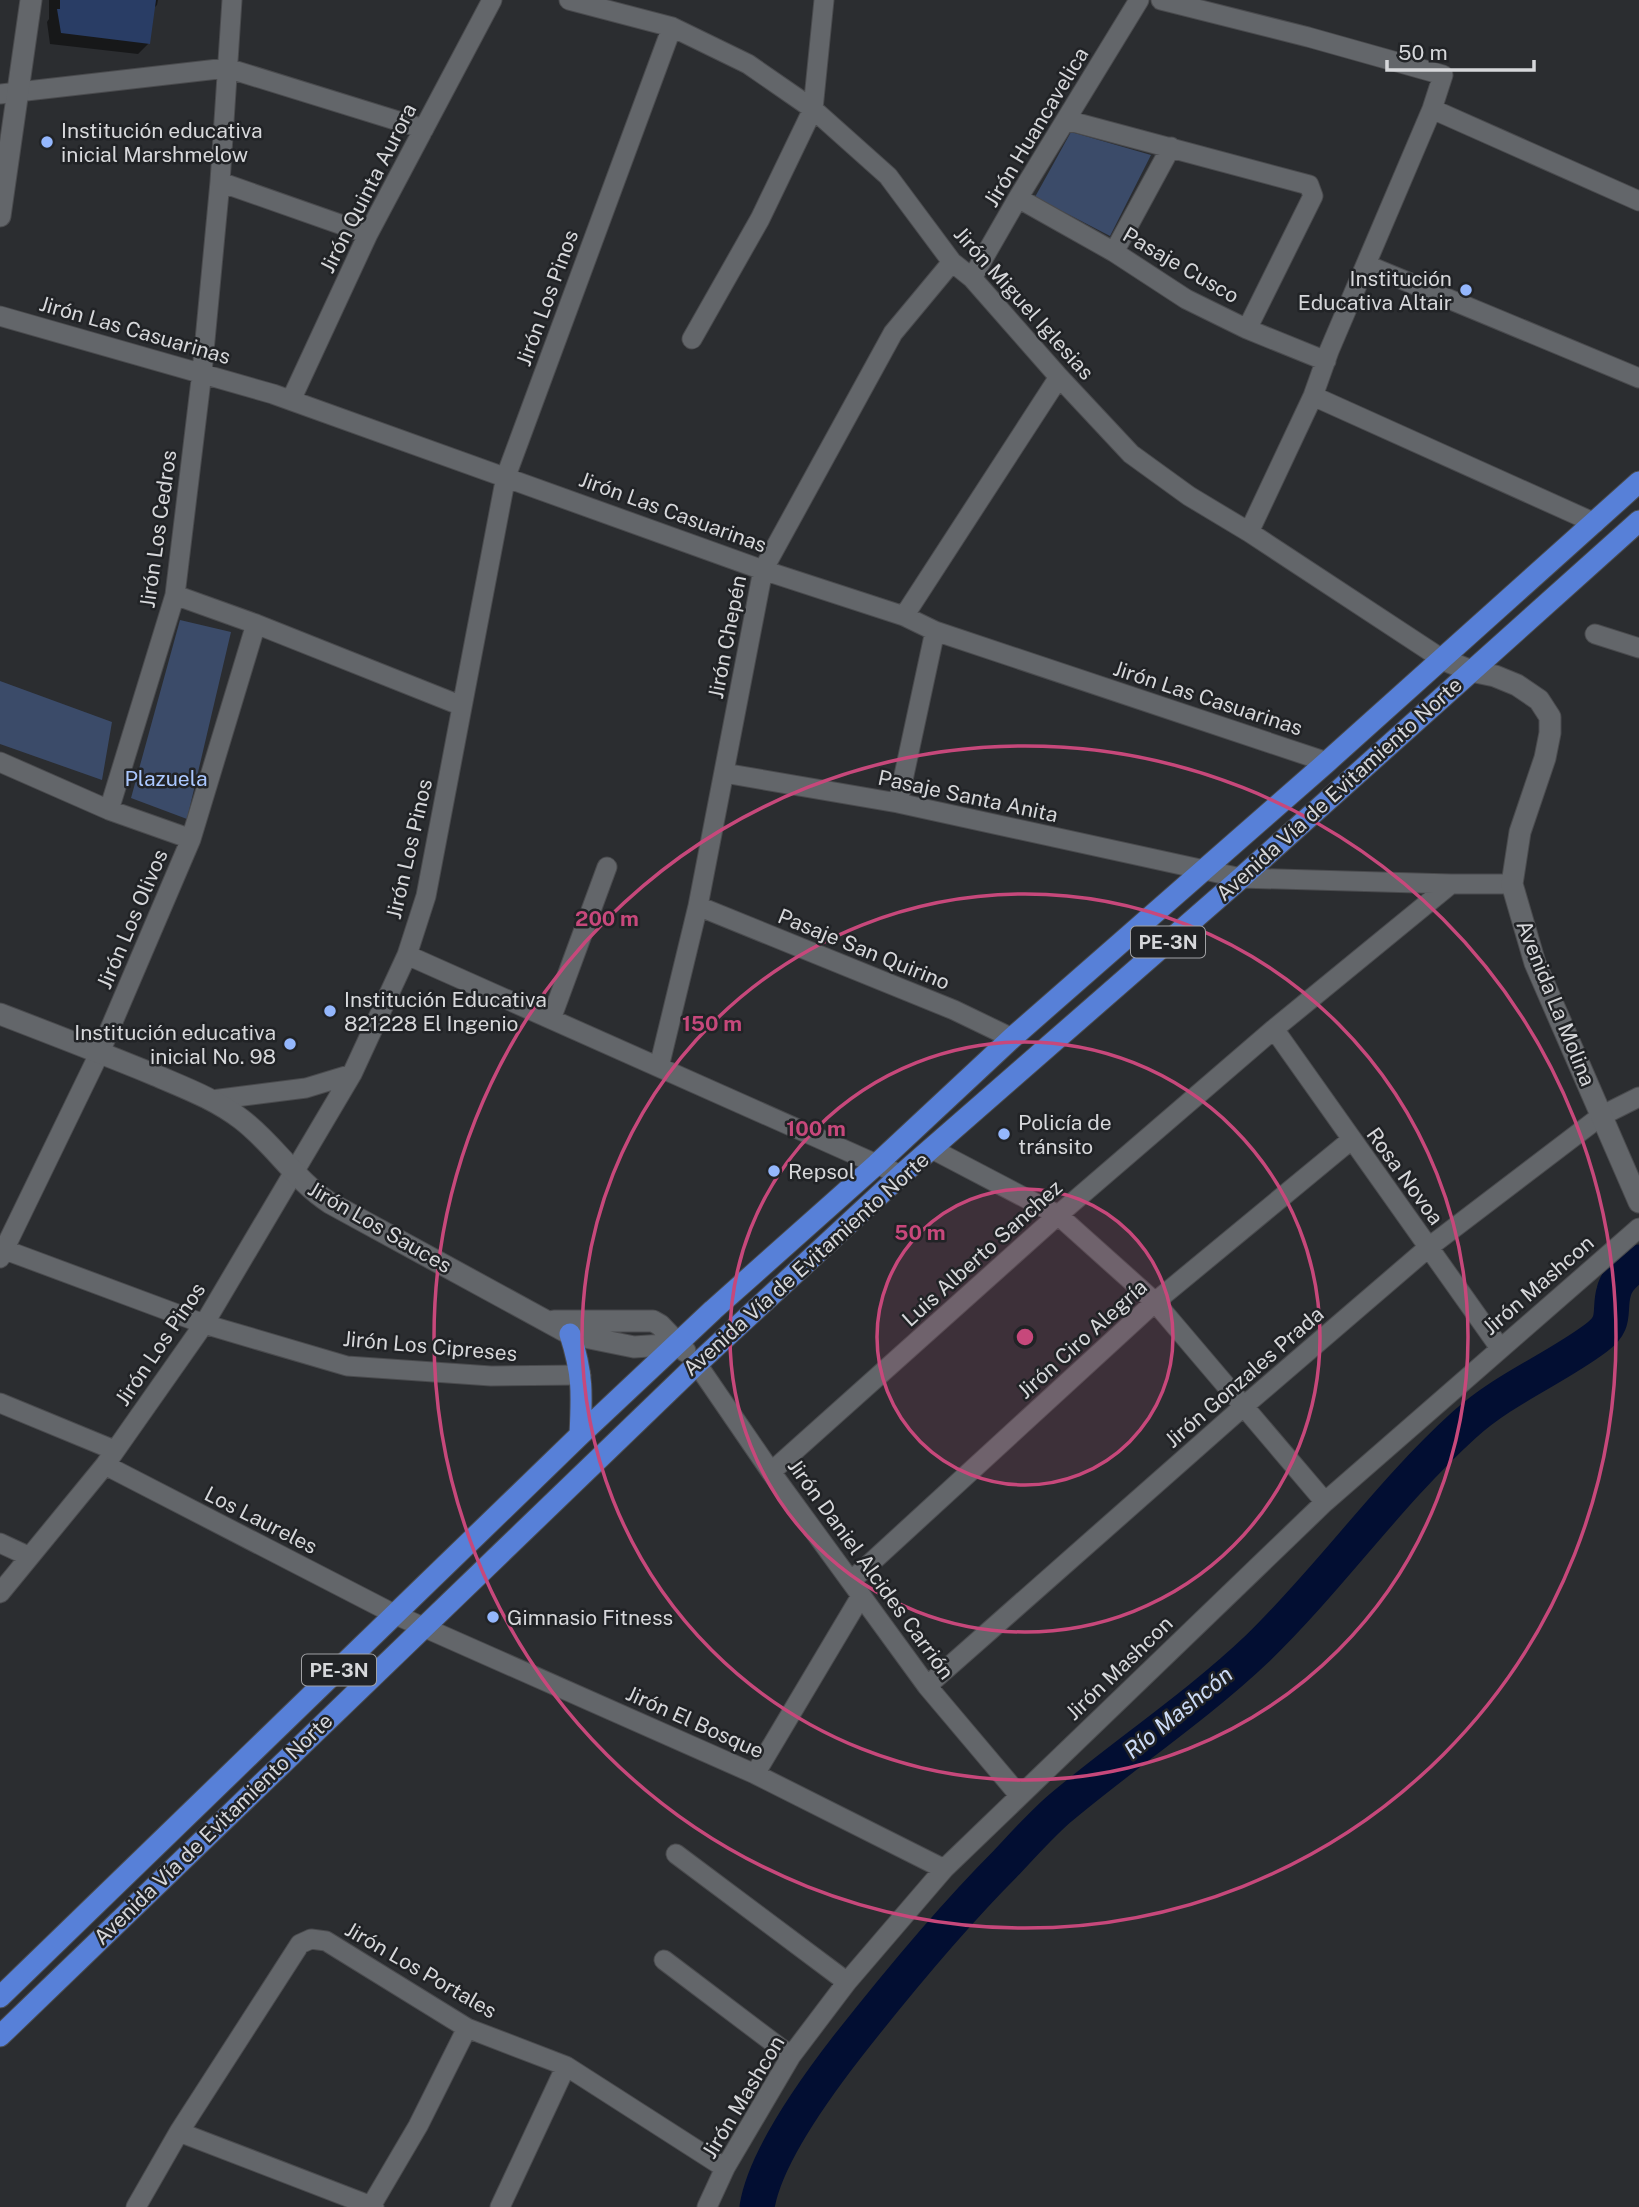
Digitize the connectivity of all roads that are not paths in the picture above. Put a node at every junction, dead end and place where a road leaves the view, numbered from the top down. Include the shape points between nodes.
1 (31, 0) edge
2 (232, 0) edge
3 (492, 0) edge
4 (569, 0) edge
5 (824, 0) edge
6 (1139, 0) edge
7 (1161, 0) edge
8 (672, 27) junction
9 (228, 68) junction
10 (8, 93) edge
11 (813, 109) junction
12 (1432, 109) junction
13 (1066, 120) junction
14 (424, 130) junction
15 (1171, 147) junction
16 (220, 182) junction
17 (1018, 198) junction
18 (1639, 201) edge
19 (0, 216) edge
20 (368, 234) junction
21 (1114, 252) junction
22 (952, 262) junction
23 (1367, 265) junction
24 (972, 278) junction
25 (0, 316) edge
26 (1247, 329) junction
27 (692, 339) dead end
28 (1325, 361) junction
29 (202, 372) junction
30 (1059, 377) junction
31 (1639, 379) edge
32 (1313, 396) junction
33 (291, 400) junction
34 (506, 476) junction
35 (1639, 482) edge
36 (1639, 521) edge
37 (1595, 523) junction
38 (1250, 531) junction
39 (763, 570) junction
40 (175, 595) junction
41 (904, 616) junction
42 (256, 624) junction
43 (935, 631) junction
44 (1595, 634) dead end
45 (1639, 648) edge
46 (1442, 659) junction
47 (1471, 671) junction
48 (462, 706) junction
49 (0, 762) edge
50 (1327, 762) junction
51 (724, 773) junction
52 (898, 803) junction
53 (109, 810) junction
54 (191, 839) junction
55 (607, 867) dead end
56 (1201, 870) junction
57 (1241, 878) junction
58 (1451, 884) junction
59 (1512, 884) junction
60 (698, 906) junction
61 (407, 954) junction
62 (0, 1014) edge
63 (551, 1019) junction
64 (1274, 1029) junction
65 (1012, 1038) junction
66 (100, 1052) junction
67 (659, 1067) junction
68 (352, 1074) junction
69 (1639, 1097) edge
70 (212, 1100) junction
71 (1601, 1116) junction
72 (1351, 1140) junction
73 (932, 1149) junction
74 (877, 1164) junction
75 (292, 1172) junction
76 (901, 1175) junction
77 (1639, 1202) edge
78 (1058, 1215) junction
79 (1639, 1228) edge
80 (1429, 1247) junction
81 (1, 1252) edge
82 (1155, 1302) junction
83 (545, 1321) junction
84 (204, 1324) junction
85 (570, 1334) junction
86 (679, 1344) junction
87 (1500, 1348) junction
88 (696, 1364) junction
89 (581, 1376) junction
90 (0, 1403) edge
91 (1244, 1406) junction
92 (580, 1435) junction
93 (109, 1457) junction
94 (771, 1472) junction
95 (1325, 1502) junction
96 (475, 1537) junction
97 (0, 1543) edge
98 (496, 1555) junction
99 (28, 1556) junction
100 (856, 1588) junction
101 (0, 1593) edge
102 (396, 1615) junction
103 (423, 1626) junction
104 (927, 1686) junction
105 (755, 1774) junction
106 (1019, 1795) junction
107 (676, 1854) dead end
108 (944, 1869) junction
109 (664, 1960) dead end
110 (847, 1982) junction
111 (0, 1997) edge
112 (467, 2028) junction
113 (0, 2036) edge
114 (791, 2056) junction
115 (566, 2066) junction
116 (179, 2132) junction
117 (725, 2168) junction
118 (373, 2206) edge
119 (136, 2207) edge
120 (500, 2207) edge
121 (707, 2207) edge

1 - 10 street
2 - 9 street, Jirón Los Cedros
3 - 14 street, Jirón Quinta Aurora
4 - 8 street, Jirón Miguel Iglesias
5 - 11 street
6 - 13 street, Jirón Huancavelica
7 - 12 street via 1443,75
8 - 11 street, Jirón Miguel Iglesias via 748,64
8 - 34 street, Jirón Los Pinos
9 - 10 street
9 - 14 street
9 - 16 street, Jirón Los Cedros
10 - 19 street
11 - 22 street, Jirón Miguel Iglesias via 888,176
11 - 27 street via 760,219
12 - 18 street
12 - 23 street
13 - 15 street
13 - 17 street, Jirón Huancavelica
14 - 20 street, Jirón Quinta Aurora
15 - 21 street
15 - 26 street via 1309,185 1313,190
16 - 20 street
16 - 29 street, Jirón Los Cedros
17 - 21 street, Pasaje Cusco
17 - 24 street, Jirón Huancavelica
20 - 33 street, Jirón Quinta Aurora
21 - 26 street, Pasaje Cusco via 1186,299
22 - 24 street, Jirón Miguel Iglesias
22 - 39 street, Jirón Chepén via 893,333
23 - 28 street
23 - 31 street
24 - 30 street, Jirón Miguel Iglesias
25 - 29 street, Jirón Las Casuarinas
26 - 28 street, Pasaje Cusco
28 - 32 street
29 - 33 street, Jirón Las Casuarinas
29 - 40 street, Jirón Los Cedros
30 - 38 street, Jirón Miguel Iglesias via 1131,454 1189,496
30 - 41 street
32 - 37 street
32 - 38 street
33 - 34 street, Jirón Las Casuarinas
34 - 39 street, Jirón Las Casuarinas
34 - 48 street, Jirón Los Pinos
35 - 37 highway, Avenida Vía de Evitamiento Norte / PE-3N
36 - 47 highway, Avenida Vía de Evitamiento Norte / PE-3N
37 - 46 highway, Avenida Vía de Evitamiento Norte / PE-3N
38 - 46 street, Jirón Miguel Iglesias
39 - 41 street, Jirón Las Casuarinas
39 - 51 street, Jirón Chepén
40 - 42 street
40 - 53 street, Jirón Los Cedros
41 - 43 street, Jirón Las Casuarinas
42 - 48 street
42 - 54 street, Jirón Los Olivos
43 - 50 street, Jirón Las Casuarinas
43 - 52 street
44 - 45 street
46 - 47 street, Avenida La Molina
46 - 50 highway, Avenida Vía de Evitamiento Norte / PE-3N
47 - 57 highway, Avenida Vía de Evitamiento Norte / PE-3N
47 - 59 street, Avenida La Molina via 1517,685 1539,700 1550,717 1545,758 1520,832
48 - 61 street, Jirón Los Pinos via 426,896
49 - 53 street
50 - 56 highway, Avenida Vía de Evitamiento Norte / PE-3N
51 - 52 street, Pasaje Santa Anita
51 - 60 street, Jirón Chepén
52 - 56 street, Pasaje Santa Anita
53 - 54 street
54 - 66 street, Jirón Los Olivos
55 - 63 street
56 - 57 street, Pasaje Santa Anita
56 - 65 highway, Avenida Vía de Evitamiento Norte / PE-3N
57 - 58 street, Pasaje Santa Anita
57 - 73 highway, Avenida Vía de Evitamiento Norte / PE-3N
58 - 59 street, Pasaje Santa Anita
58 - 64 street, Luis Alberto Sanchez
59 - 71 street, Avenida La Molina via 1535,963
60 - 65 street, Pasaje San Quirino
60 - 67 street, Jirón Chepén
61 - 63 street
61 - 68 street, Jirón Los Pinos
62 - 66 street, Jirón Los Sauces
63 - 67 street
64 - 72 street, Rosa Novoa
64 - 78 street, Luis Alberto Sanchez
65 - 74 highway, Avenida Vía de Evitamiento Norte / PE-3N
66 - 70 street, Jirón Los Sauces
66 - 81 street, Jirón Los Olivos
67 - 74 street
68 - 70 street via 306,1088
68 - 75 street, Jirón Los Pinos
69 - 71 street, Jirón Gonzales Prada
70 - 75 street, Jirón Los Sauces via 258,1133
71 - 77 street, Avenida La Molina
71 - 80 street, Jirón Gonzales Prada
72 - 80 street, Rosa Novoa
72 - 82 street, Jirón Ciro Alegría
73 - 76 highway, Avenida Vía de Evitamiento Norte / PE-3N
73 - 78 street
74 - 76 street
74 - 86 highway, Avenida Vía de Evitamiento Norte / PE-3N
75 - 83 street, Jirón Los Sauces via 330,1203
75 - 84 street, Jirón Los Pinos
76 - 88 highway, Avenida Vía de Evitamiento Norte / PE-3N
78 - 82 street
78 - 94 street, Luis Alberto Sanchez
79 - 87 street, Jirón Mashcon
80 - 87 street, Rosa Novoa
80 - 91 street, Jirón Gonzales Prada
81 - 84 street, Jirón Los Cipreses
82 - 91 street
82 - 100 street, Jirón Ciro Alegría
83 - 85 street, Jirón Los Sauces
83 - 86 street, Jirón Los Sauces via 653,1321
84 - 89 street, Jirón Los Cipreses via 348,1366 477,1376
84 - 93 street, Jirón Los Pinos
85 - 86 street, Jirón Los Sauces via 634,1348
85 - 89 highway
86 - 88 street
86 - 92 highway, Avenida Vía de Evitamiento Norte / PE-3N
87 - 95 street, Jirón Mashcon
88 - 94 street, Jirón Daniel Alcides Carrión
88 - 98 highway, Avenida Vía de Evitamiento Norte / PE-3N
89 - 92 highway
90 - 93 street, Los Laureles
91 - 95 street
91 - 104 street, Jirón Gonzales Prada
92 - 96 highway, Avenida Vía de Evitamiento Norte / PE-3N
93 - 99 street, Jirón Los Pinos
93 - 102 street, Los Laureles
94 - 100 street, Jirón Daniel Alcides Carrión
95 - 106 street, Jirón Mashcon
96 - 98 highway
96 - 102 highway, Avenida Vía de Evitamiento Norte / PE-3N
97 - 99 street
98 - 103 highway, Avenida Vía de Evitamiento Norte / PE-3N
99 - 101 street, Jirón Los Pinos
100 - 104 street, Jirón Daniel Alcides Carrión
100 - 105 street, Jirón Ciro Alegría
102 - 103 street, Los Laureles
102 - 111 highway, Avenida Vía de Evitamiento Norte / PE-3N
103 - 105 street, Jirón El Bosque
103 - 113 highway, Avenida Vía de Evitamiento Norte / PE-3N
104 - 106 street, Jirón Daniel Alcides Carrión
105 - 108 street, Jirón El Bosque
106 - 108 street, Jirón Mashcon
107 - 110 street
108 - 110 street, Jirón Mashcon
109 - 114 street
110 - 114 street, Jirón Mashcon
112 - 115 street, Jirón Los Portales
112 - 116 street, Jirón Los Portales via 326,1941 311,1939 300,1944
112 - 118 street
114 - 117 street, Jirón Mashcon
115 - 117 street, Jirón Los Portales
115 - 120 street
116 - 118 street
116 - 119 street
117 - 121 street, Jirón Mashcon

